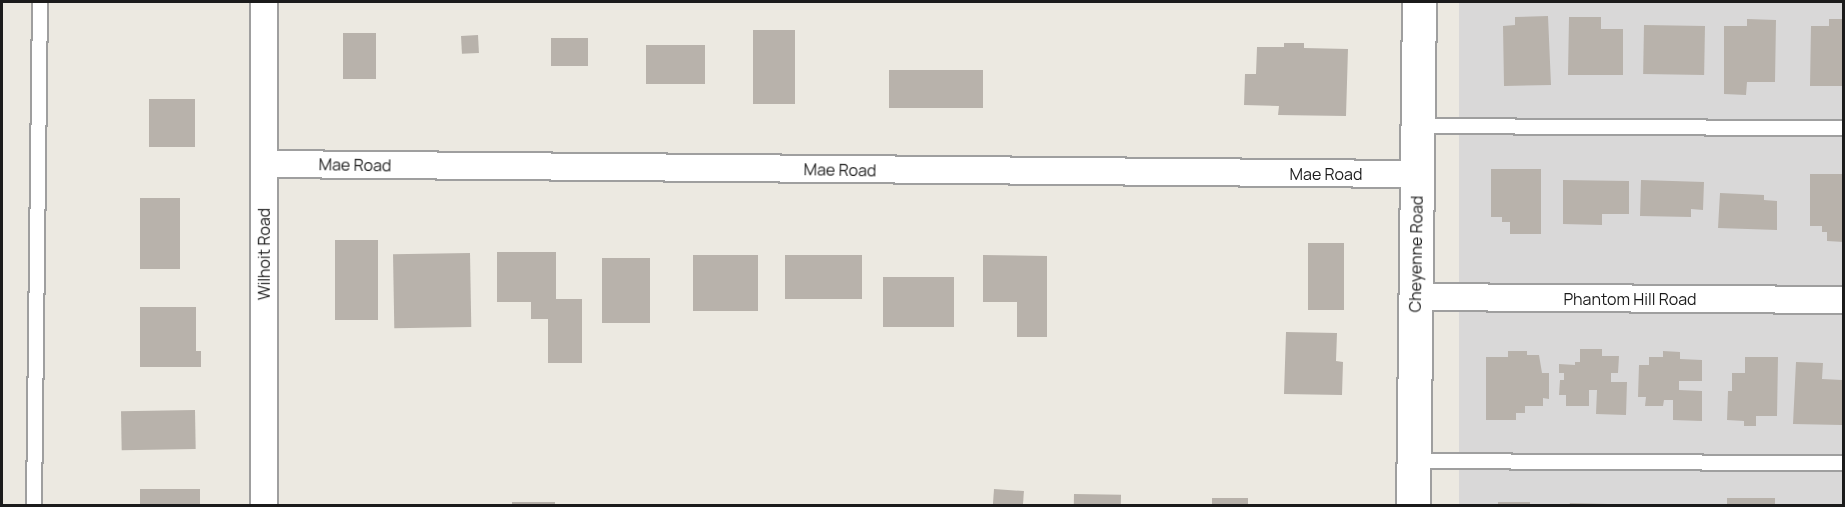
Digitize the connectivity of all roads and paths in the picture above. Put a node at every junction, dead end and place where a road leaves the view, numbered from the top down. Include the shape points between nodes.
1 (40, 2) edge
2 (264, 2) edge
3 (1419, 2) edge
4 (1418, 126) junction
5 (1844, 128) edge
6 (264, 164) junction
7 (1417, 174) junction
8 (1416, 297) junction
9 (1844, 300) edge
10 (1413, 462) junction
11 (1844, 463) edge
12 (34, 506) edge
13 (264, 506) edge
14 (1413, 506) edge

1 - 12 lane
2 - 6 street, Wilhoit Road
3 - 4 street, Cheyenne Road
4 - 5 lane
4 - 7 street, Cheyenne Road
6 - 7 street, Mae Road
6 - 13 street, Wilhoit Road
7 - 8 street, Cheyenne Road
8 - 9 street, Phantom Hill Road
8 - 10 street, Cheyenne Road
10 - 11 lane
10 - 14 street, Cheyenne Road

